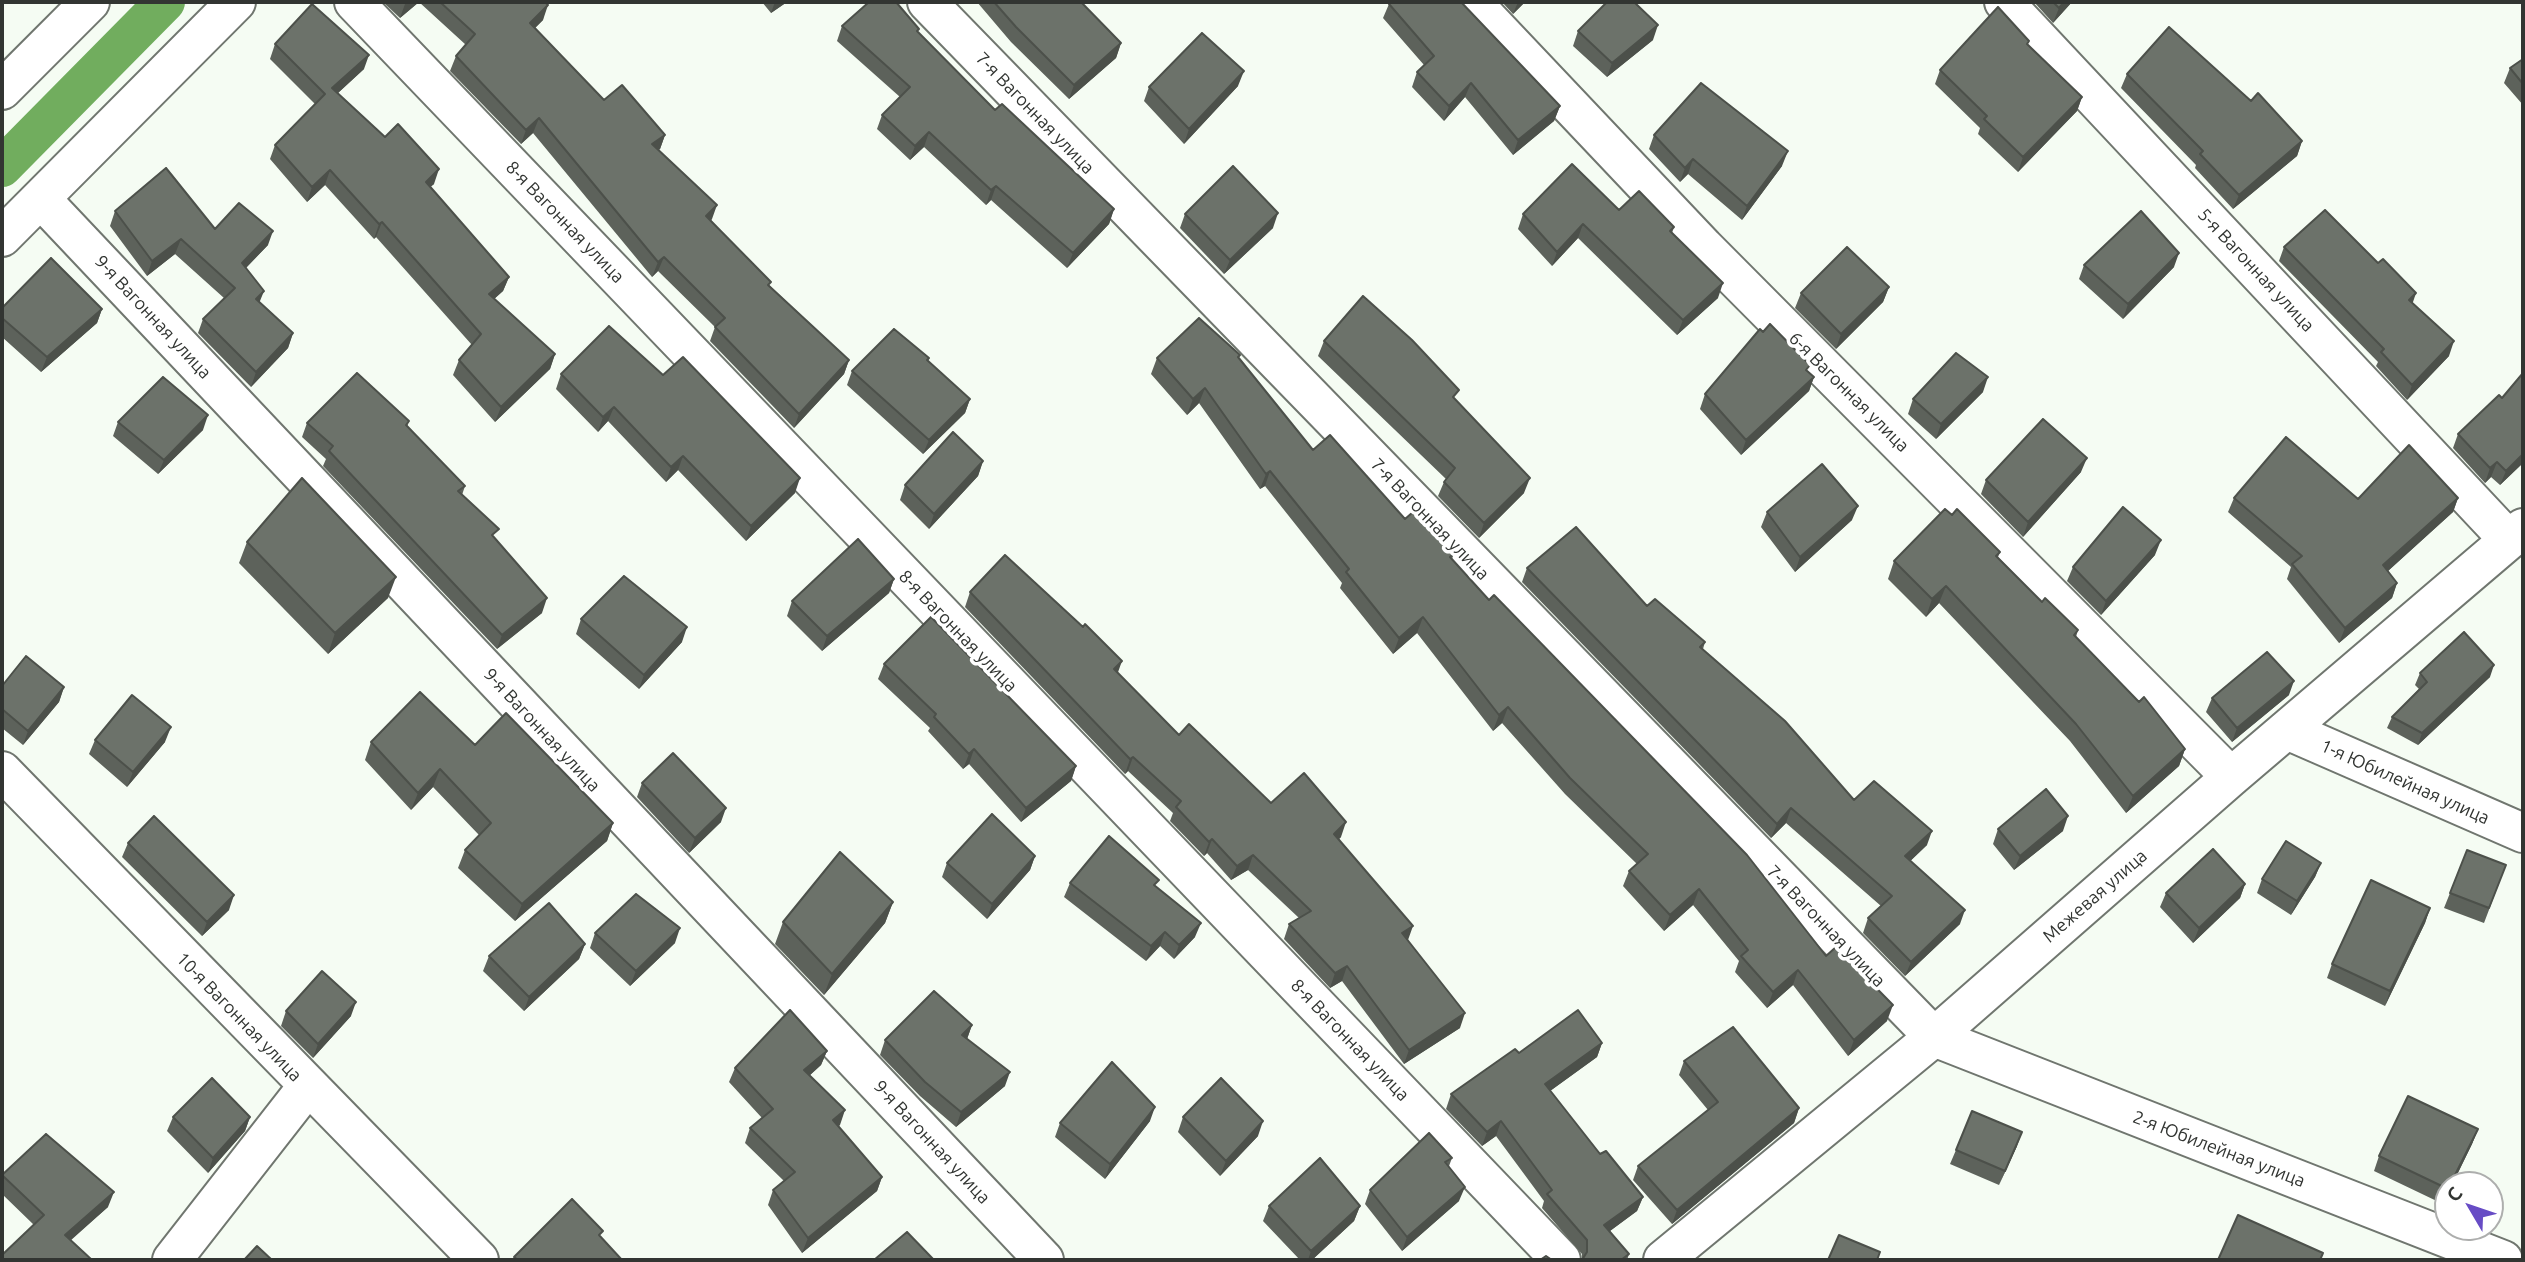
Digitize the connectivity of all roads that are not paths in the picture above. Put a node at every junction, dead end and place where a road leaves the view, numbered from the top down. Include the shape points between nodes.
1 (90, 2) edge
2 (236, 2) edge
3 (354, 2) edge
4 (927, 2) edge
5 (1472, 2) edge
6 (2004, 2) edge
7 (2, 90) edge
8 (41, 199) junction
9 (2, 237) edge
10 (2515, 533) edge
11 (2287, 730) junction
12 (2, 771) edge
13 (2231, 777) junction
14 (2523, 833) edge
15 (1934, 1037) junction
16 (307, 1087) junction
17 (172, 1260) edge
18 (479, 1260) edge
19 (1044, 1260) edge
20 (1561, 1260) edge
21 (1663, 1260) edge
22 (2504, 1260) edge

1 - 7 street
2 - 8 street
3 - 20 street, 8-я Вагонная улица
4 - 15 street, 7-я Вагонная улица
5 - 13 street, 6-я Вагонная улица via 1704,247
6 - 10 street, 5-я Вагонная улица
8 - 9 street
8 - 19 street, 9-я Вагонная улица
10 - 11 street, Межевая улица
11 - 13 street, Межевая улица
11 - 14 street, 1-я Юбилейная улица
12 - 16 street, 10-я Вагонная улица
13 - 15 street, Межевая улица
15 - 21 street, Межевая улица
15 - 22 street, 2-я Юбилейная улица
16 - 17 street
16 - 18 street, 10-я Вагонная улица

